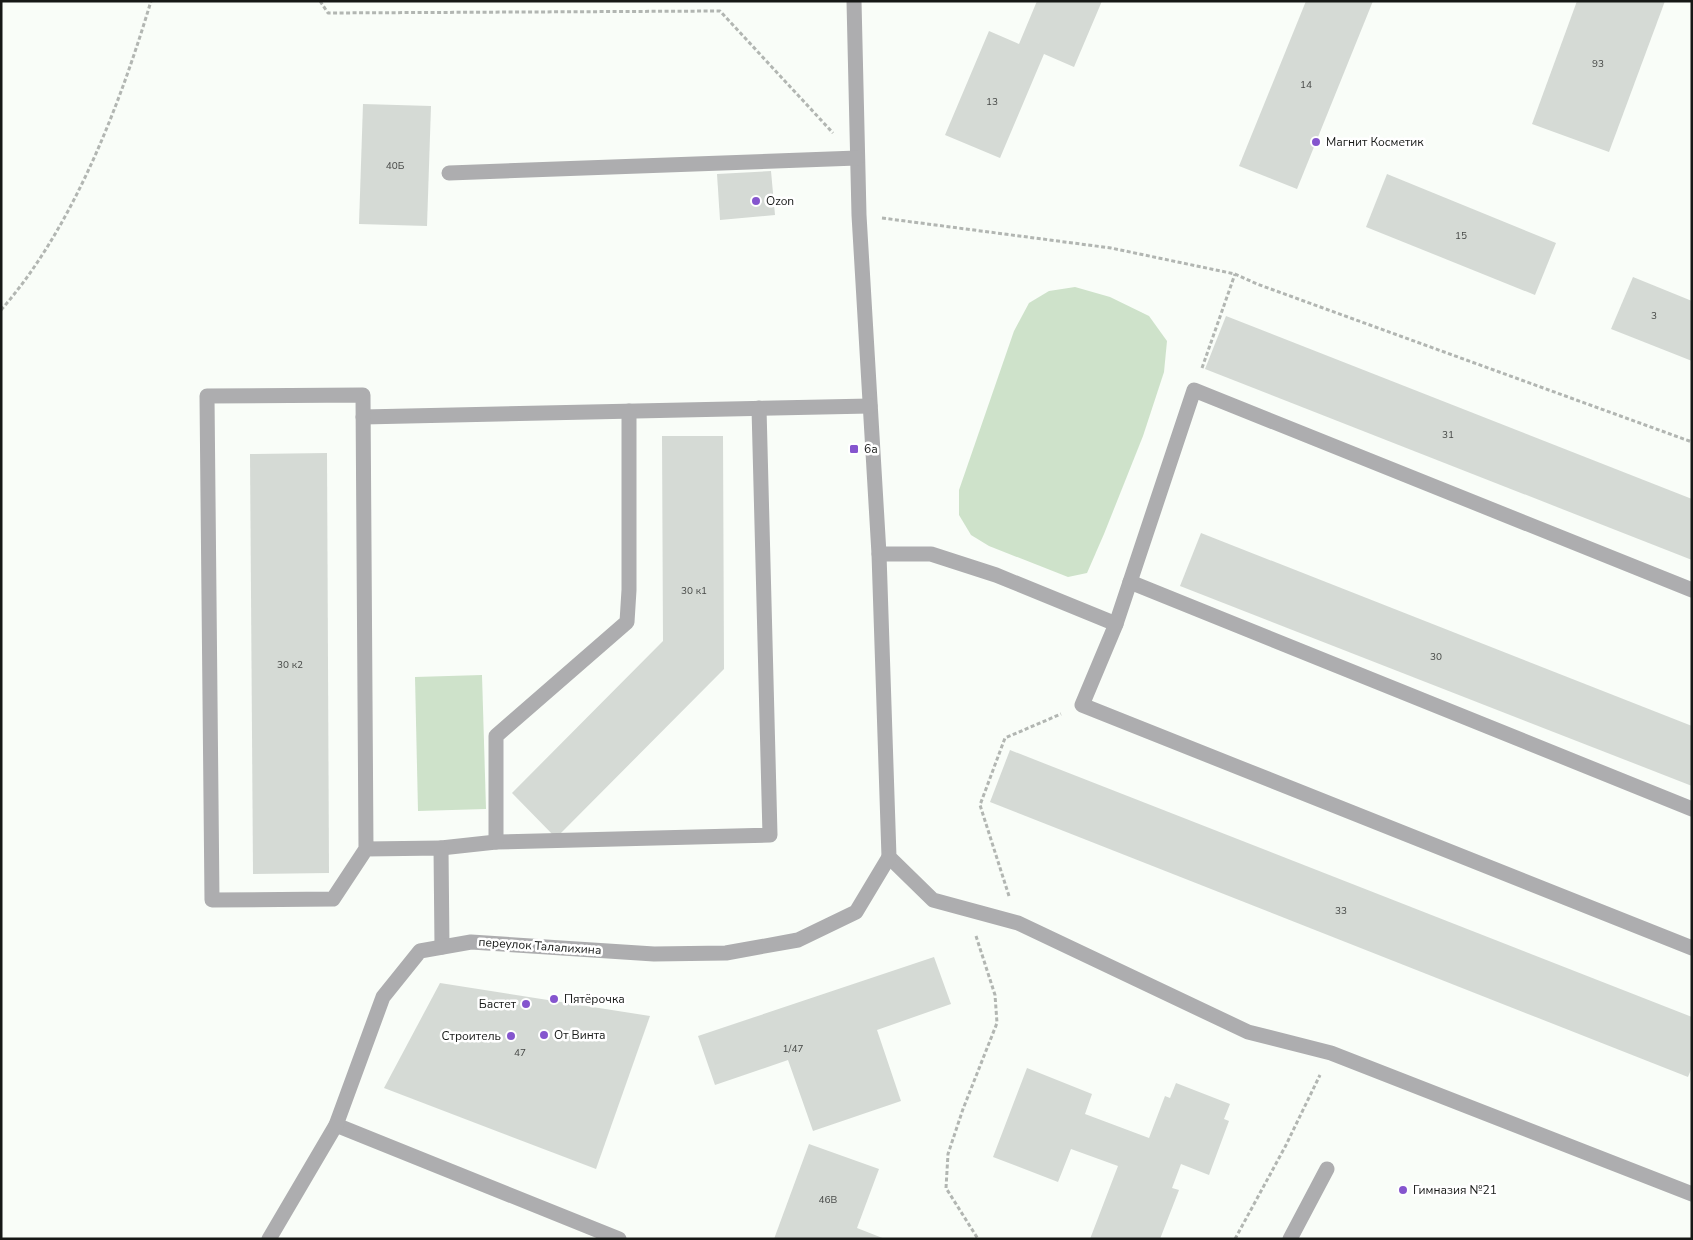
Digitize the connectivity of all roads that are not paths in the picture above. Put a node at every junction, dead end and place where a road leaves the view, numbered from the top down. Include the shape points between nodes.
1 (854, 1) edge
2 (857, 158) junction
3 (449, 173) dead end
4 (870, 406) junction
5 (759, 408) junction
6 (629, 411) junction
7 (363, 418) junction
8 (879, 554) junction
9 (1130, 582) junction
10 (1692, 590) edge
11 (1116, 624) junction
12 (1692, 809) edge
13 (496, 842) junction
14 (441, 848) junction
15 (366, 849) junction
16 (889, 857) junction
17 (442, 947) junction
18 (1692, 948) edge
19 (336, 1125) junction
20 (1327, 1169) dead end
21 (1692, 1194) edge
22 (269, 1239) edge
23 (619, 1239) edge
24 (1290, 1239) edge

1 - 2 street
2 - 3 street
2 - 4 street
4 - 5 street
4 - 8 street
5 - 6 street
5 - 13 street via 770,835
6 - 7 street
6 - 13 street via 627,622 496,736
7 - 15 street
7 - 15 street via 363,395 207,396 212,900 333,899
8 - 11 street via 931,554 996,575
8 - 16 street
9 - 10 street via 1194,390
9 - 11 street
9 - 12 street
11 - 18 street via 1082,705
13 - 14 street
14 - 15 street
14 - 17 street
16 - 17 street, переулок Талалихина via 856,912 798,940 726,952 654,954 471,942
16 - 21 street via 933,900 1018,924 1248,1032 1331,1053
17 - 19 street, переулок Талалихина via 420,951 383,997
19 - 22 street, переулок Талалихина
19 - 23 street
20 - 24 street

